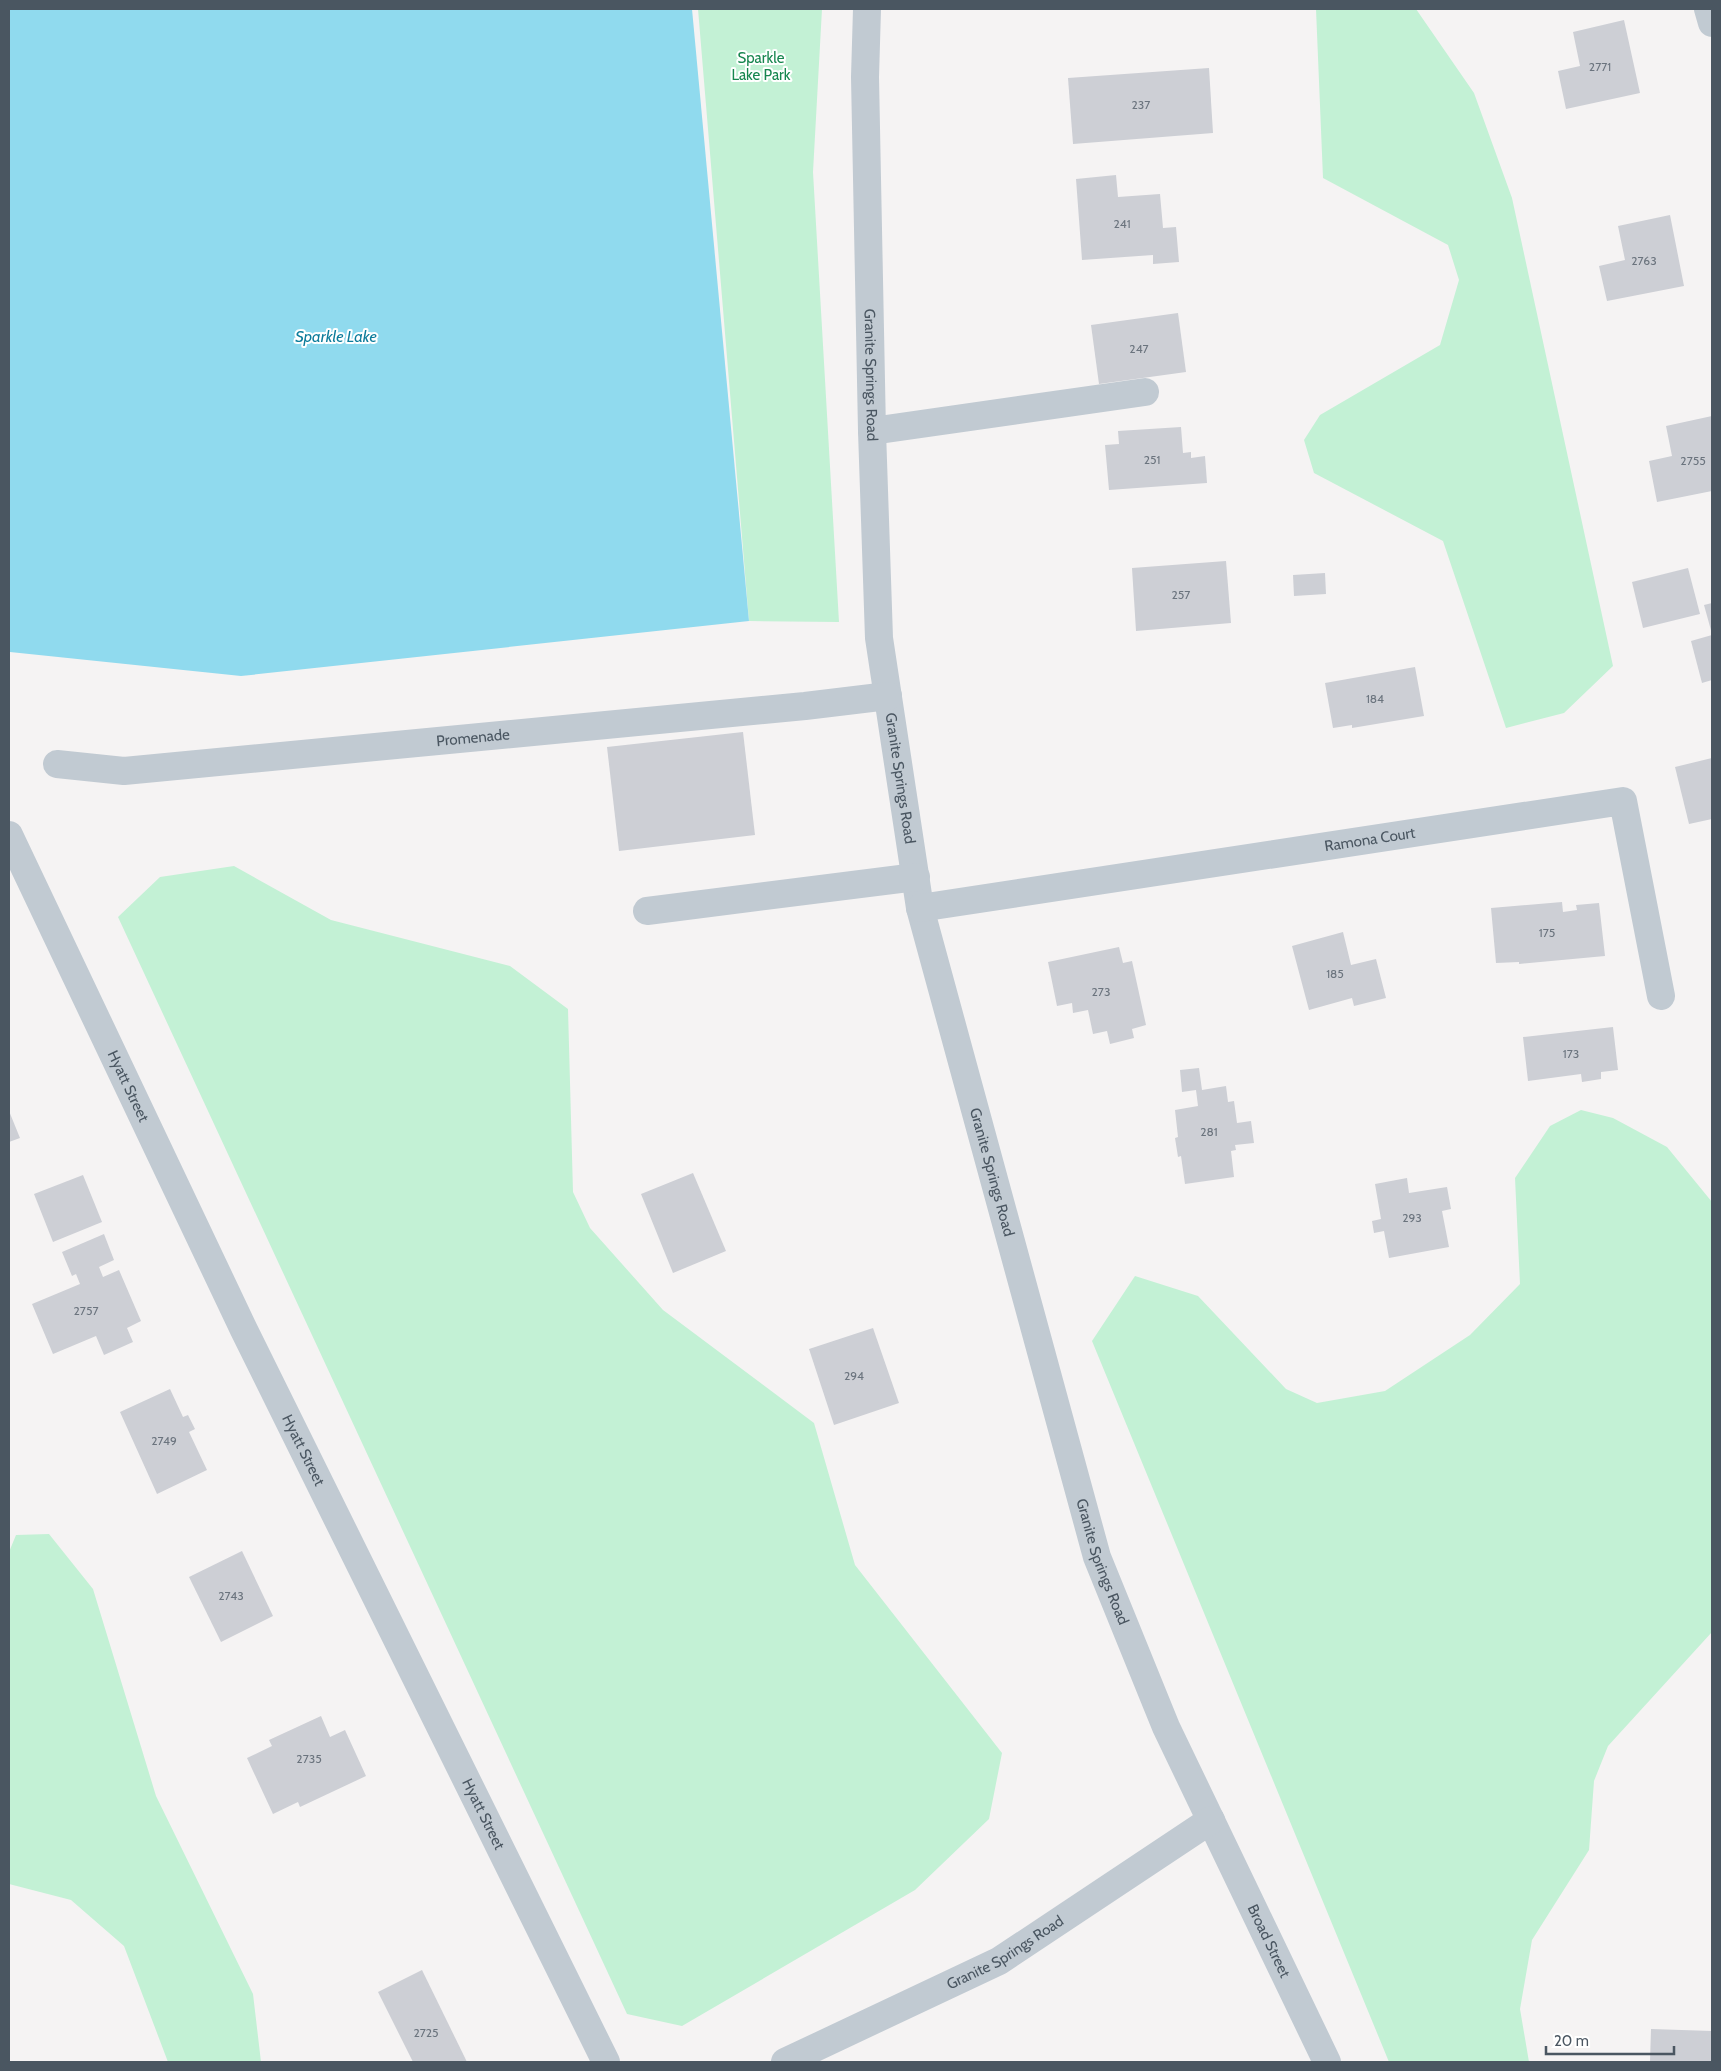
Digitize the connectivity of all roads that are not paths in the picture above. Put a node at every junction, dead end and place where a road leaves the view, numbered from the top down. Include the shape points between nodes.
1 (867, 9) edge
2 (1708, 9) edge
3 (1712, 23) edge
4 (1145, 392) dead end
5 (872, 431) junction
6 (888, 696) junction
7 (58, 764) dead end
8 (9, 835) edge
9 (916, 876) junction
10 (920, 908) junction
11 (647, 910) dead end
12 (1661, 996) dead end
13 (1211, 1820) junction
14 (606, 2062) edge
15 (785, 2062) edge
16 (1327, 2062) edge

1 - 5 street, Granite Springs Road via 865,77
2 - 3 street
4 - 5 street
5 - 6 street, Granite Springs Road via 879,638
6 - 7 street, Promenade via 124,771
6 - 9 street, Granite Springs Road
8 - 14 street, Hyatt Street via 248,1339
9 - 10 street, Granite Springs Road
9 - 11 street
10 - 12 street, Ramona Court via 1623,801
10 - 13 street, Granite Springs Road via 1097,1557 1166,1727
13 - 15 street, Granite Springs Road via 999,1961
13 - 16 street, Broad Street

